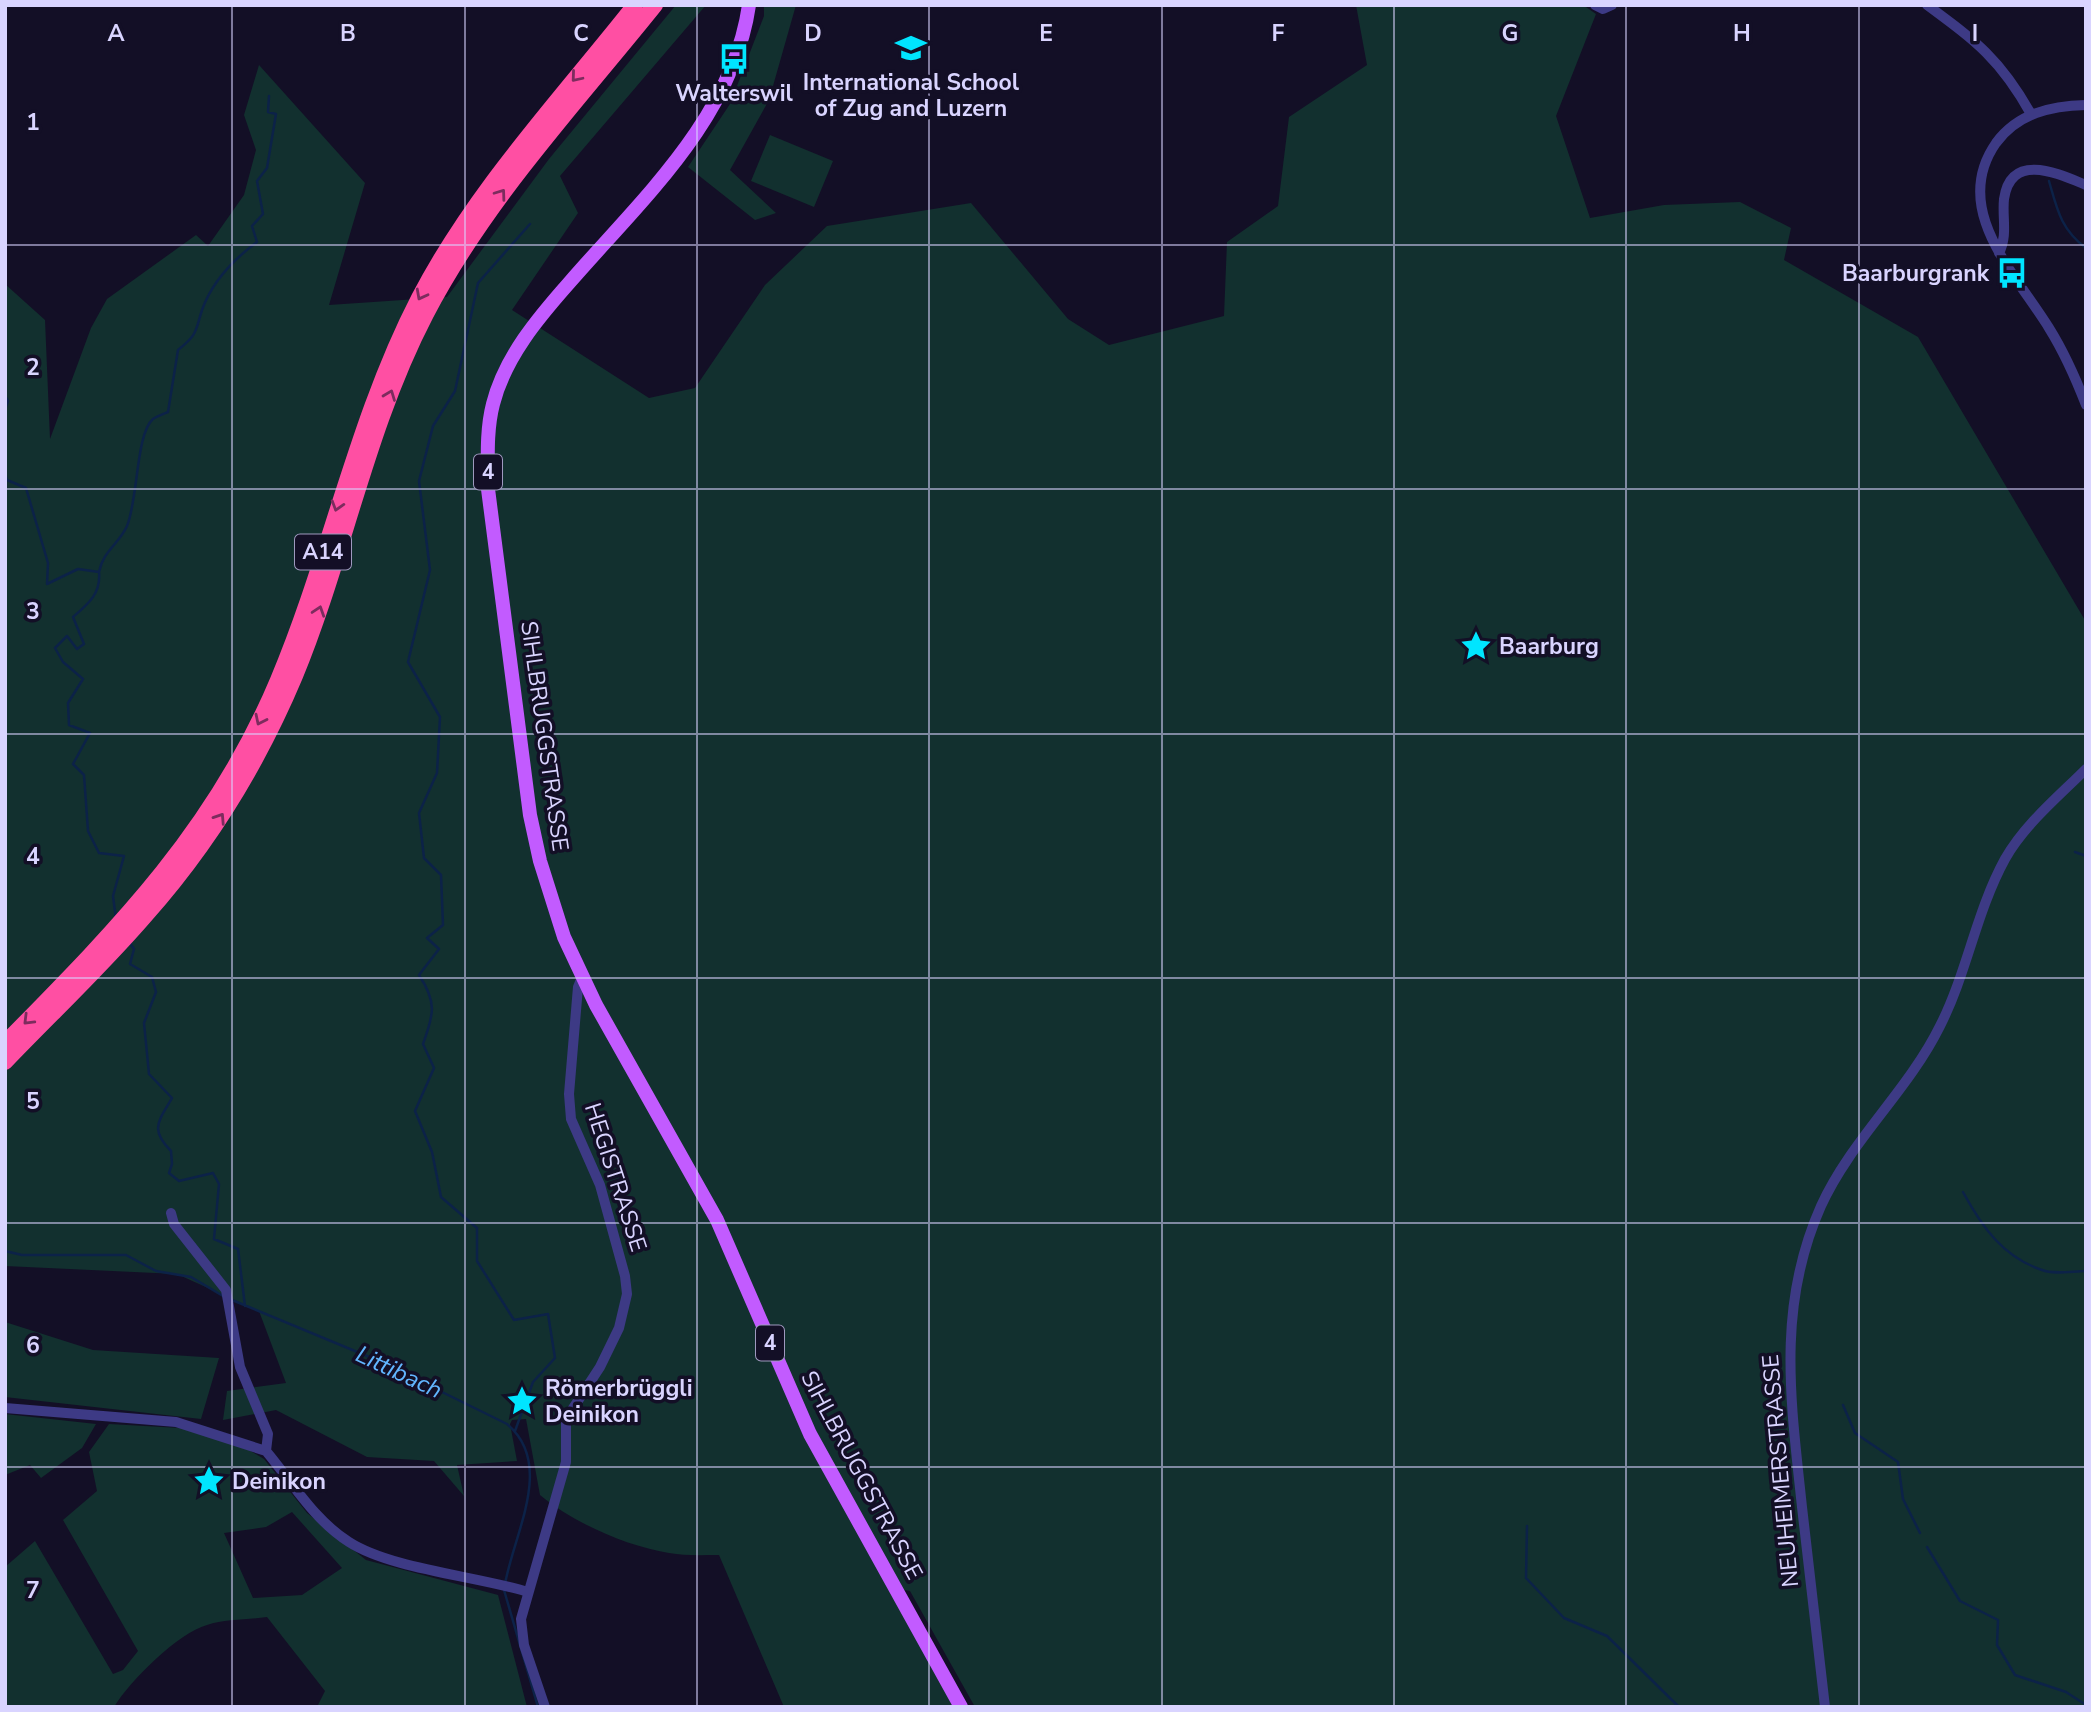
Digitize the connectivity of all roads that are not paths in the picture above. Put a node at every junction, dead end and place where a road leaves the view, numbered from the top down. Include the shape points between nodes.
1 (635, 5) edge
2 (655, 5) edge
3 (749, 5) edge
4 (1595, 5) edge
5 (1612, 5) edge
6 (1927, 5) edge
7 (2086, 105) edge
8 (2031, 114) junction
9 (2086, 186) edge
10 (1999, 253) junction
11 (2086, 405) edge
12 (2086, 769) edge
13 (178, 867) junction
14 (582, 977) junction
15 (52, 1004) junction
16 (5, 1043) edge
17 (5, 1062) edge
18 (171, 1213) dead end
19 (5, 1408) edge
20 (267, 1451) junction
21 (528, 1592) junction
22 (545, 1707) edge
23 (961, 1707) edge
24 (1825, 1707) edge

1 -> 13 highway, A14 via 500,172 420,295 369,410 278,681
13 -> 2 highway, A14 via 238,789 284,701 313,629 383,412 438,292 505,188
3 - 14 main road, SIHLBRUGGSTRASSE / 4 via 729,72 698,130 524,340 501,382 489,427 488,489 530,815 552,904
4 - 5 street via 1603,9
6 - 8 street via 1976,41 2004,69
7 - 8 street
8 - 10 street via 1999,139 1980,180 1983,218
9 - 10 street via 2036,168 2018,175 2004,197 2005,241
10 - 11 street via 2051,330
12 - 24 street, NEUHEIMERSTRASSE via 2023,832 2006,858 1939,1029 1842,1167 1808,1240 1794,1289 1790,1389
13 - 15 highway, A14
14 - 21 street, HEGISTRASSE via 569,1094 571,1119 600,1185 627,1294 619,1328 600,1367 566,1419 566,1462
14 - 23 main road, SIHLBRUGGSTRASSE / 4 via 717,1220 810,1434
15 -> 16 highway, A14
15 - 17 highway, A14
18 - 20 street via 174,1224 226,1290 240,1367 268,1434
19 - 20 street via 164,1420
20 - 21 street via 319,1516 371,1555
21 - 22 street, HEGISTRASSE via 521,1619 524,1644

